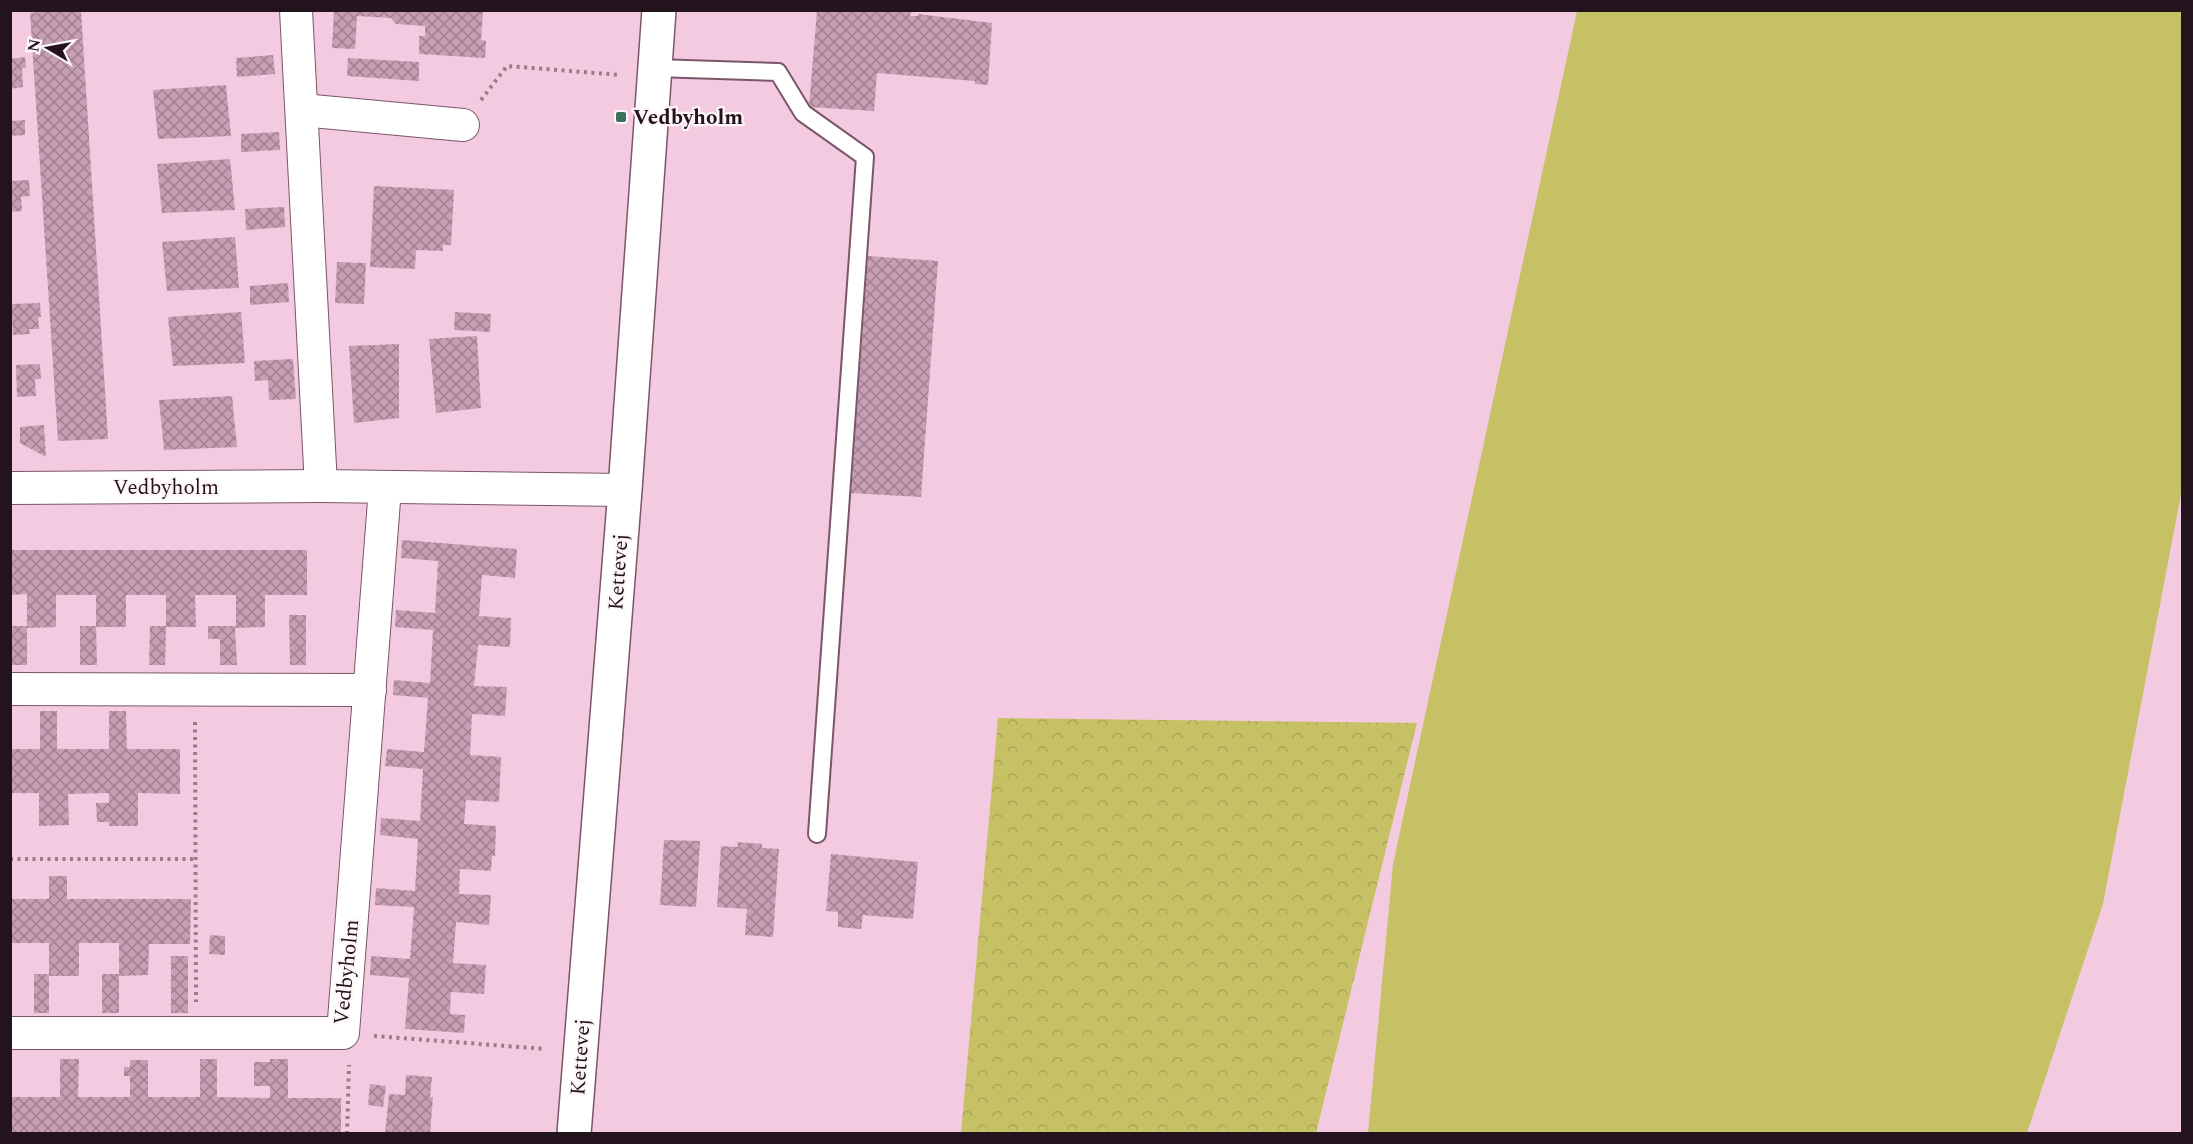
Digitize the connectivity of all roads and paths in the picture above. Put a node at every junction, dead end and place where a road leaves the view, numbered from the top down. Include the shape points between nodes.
1 (296, 10) edge
2 (659, 10) edge
3 (654, 73) junction
4 (302, 110) junction
5 (463, 125) joint
6 (321, 486) junction
7 (10, 488) edge
8 (385, 488) junction
9 (625, 490) junction
10 (10, 689) edge
11 (195, 690) junction
12 (370, 690) junction
13 (817, 834) dead end
14 (10, 859) edge
15 (196, 859) junction
16 (10, 1033) edge
17 (196, 1033) junction
18 (343, 1033) junction
19 (580, 1051) junction
20 (348, 1134) edge
21 (574, 1134) edge

1 - 4 street
2 - 3 street, Kettevej
3 - 5 path via 507,66
3 - 9 street, Kettevej
3 - 13 lane via 778,72 803,113 866,157
4 - 5 street
4 - 6 street
6 - 7 street, Vedbyholm
6 - 8 street, Vedbyholm
8 - 9 street, Vedbyholm
8 - 12 street, Vedbyholm
9 - 19 street, Kettevej
10 - 11 street
11 - 12 street
11 - 15 path
12 - 18 street, Vedbyholm
14 - 15 path
15 - 17 path
16 - 17 street, Vedbyholm
17 - 18 street, Vedbyholm
18 - 19 path
18 - 20 path via 349,1055
19 - 21 street, Kettevej

